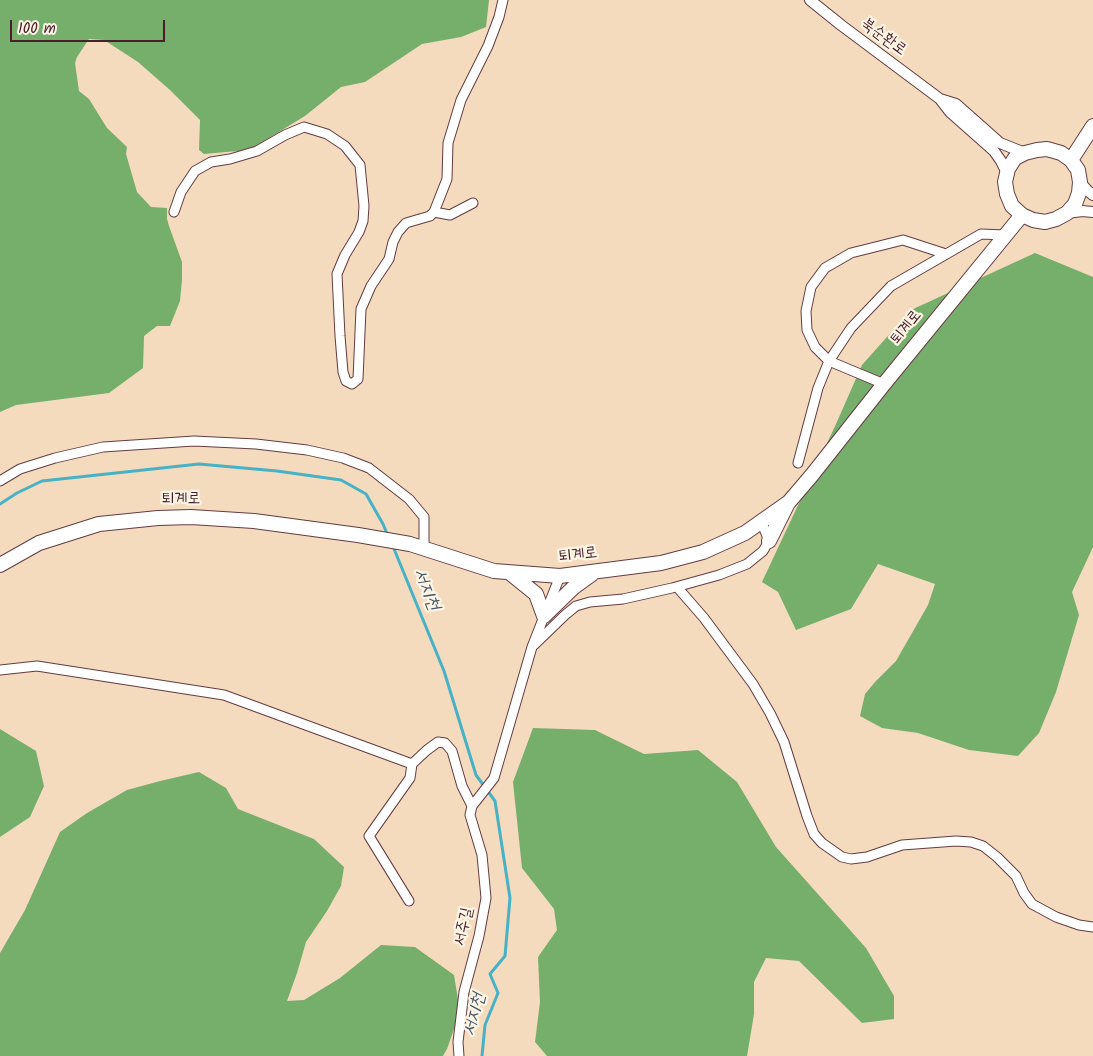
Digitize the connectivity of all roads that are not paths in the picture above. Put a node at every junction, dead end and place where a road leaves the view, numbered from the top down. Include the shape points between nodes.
1 (503, 0) edge
2 (810, 0) edge
3 (940, 99) junction
4 (1093, 126) edge
5 (1025, 153) junction
6 (1072, 160) junction
7 (1007, 173) junction
8 (1080, 182) junction
9 (1093, 195) edge
10 (473, 203) dead end
11 (174, 212) dead end
12 (434, 212) junction
13 (1093, 212) edge
14 (1067, 213) junction
15 (1022, 215) junction
16 (1005, 235) junction
17 (946, 254) junction
18 (829, 360) junction
19 (884, 384) junction
20 (798, 463) dead end
21 (0, 481) edge
22 (788, 502) junction
23 (762, 521) junction
24 (769, 541) junction
25 (417, 546) junction
26 (0, 565) edge
27 (595, 572) junction
28 (509, 573) junction
29 (560, 576) junction
30 (677, 586) junction
31 (544, 616) junction
32 (532, 647) junction
33 (0, 670) edge
34 (412, 764) junction
35 (474, 804) junction
36 (409, 901) dead end
37 (1093, 927) edge
38 (459, 1056) edge

1 - 12 street via 488,46 461,100 448,143 446,179
2 - 3 street, 북순환로
3 - 5 street, 북순환로 via 956,104 1000,143
3 - 7 street, 북순환로 via 994,151
4 - 6 main road
5 - 6 main road via 1047,149
5 - 7 main road via 1015,158
6 - 8 main road
7 - 15 main road via 1007,194 1012,206
8 - 9 street
8 - 14 main road via 1079,194
10 - 12 street via 450,215
11 - 12 street via 181,192 195,171 211,162 257,152 304,127 327,134 345,146 360,165 364,206 359,232 337,274 343,372 346,381 352,384 358,380 361,309 371,286 389,259 398,232 406,223
13 - 14 street
14 - 15 main road via 1044,222
15 - 16 main road, 퇴계로
16 - 17 street via 981,234
16 - 19 main road, 퇴계로
17 - 18 street via 891,286 851,328
17 - 18 street via 903,240 851,253 825,268 811,287 806,311 807,330 815,347
18 - 19 street
18 - 20 street
19 - 22 main road, 퇴계로
21 - 25 street via 20,469 103,448 194,441 308,450 369,468 409,499 424,517
22 - 23 main road, 퇴계로
22 - 24 main road
23 - 24 street
23 - 27 main road, 퇴계로 via 745,533 703,552 661,563
24 - 30 street via 747,564 719,576
25 - 26 main road, 퇴계로 via 254,521 158,518 99,524 39,543
25 - 28 main road, 퇴계로 via 494,572
27 - 29 main road, 퇴계로
27 - 31 main road
28 - 29 main road, 퇴계로
28 - 31 main road via 536,594
29 - 31 street
30 - 32 street via 576,606
30 - 37 street via 753,684 770,713 784,742 814,834 822,843 842,857 851,859 902,845 971,842 983,846 1016,876 1032,904 1056,917
31 - 32 street
32 - 35 street via 494,778
33 - 34 street via 37,666 224,695
34 - 35 street, 서주길 via 438,742 445,743 452,751 462,786
34 - 36 street via 410,778 369,836
35 - 38 street, 서주길 via 470,815 482,855 486,898 464,992

